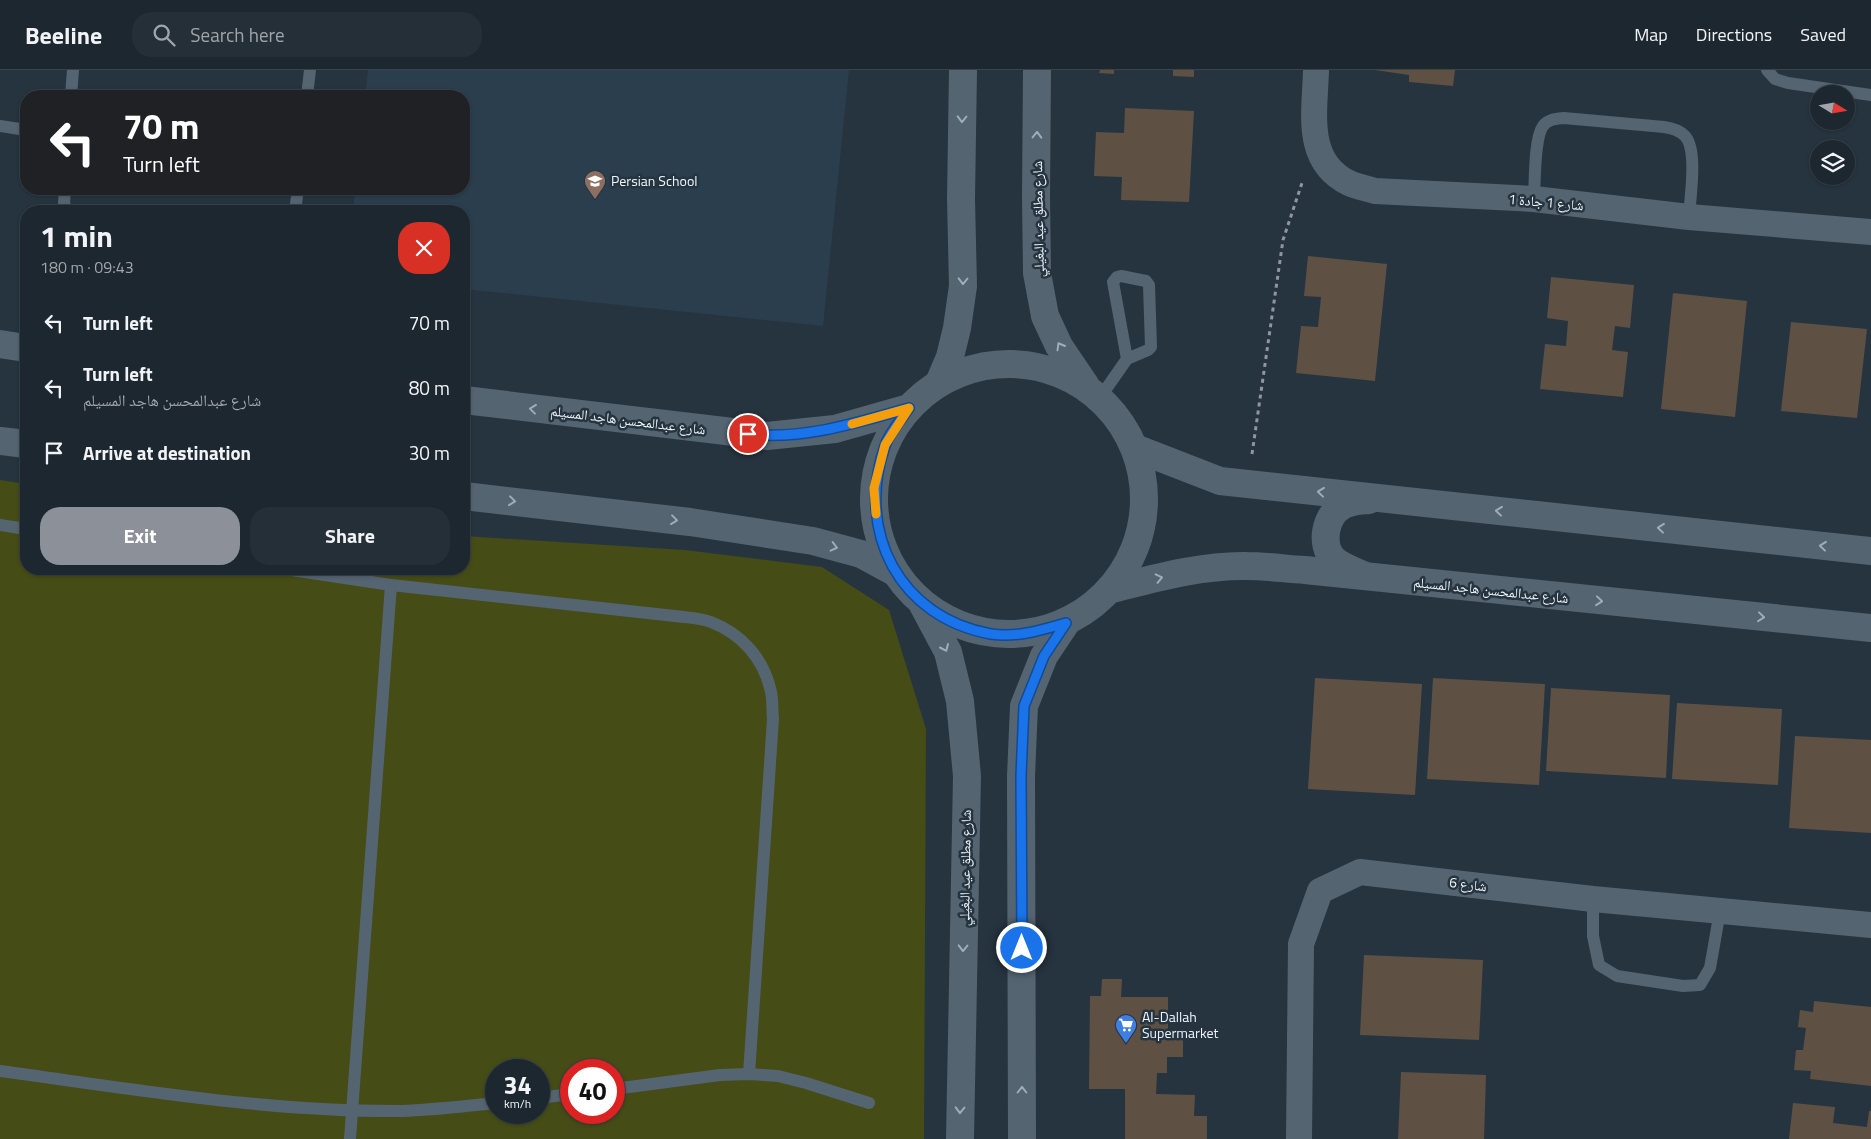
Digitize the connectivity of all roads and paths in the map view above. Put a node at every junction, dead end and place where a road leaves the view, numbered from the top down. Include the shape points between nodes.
1 (73, 70) edge
2 (310, 70) edge
3 (963, 70) edge
4 (1037, 70) edge
5 (1316, 70) edge
6 (1767, 70) edge
7 (71, 90) edge
8 (308, 90) edge
9 (1871, 95) edge
10 (0, 126) edge
11 (20, 129) edge
12 (1315, 142) junction
13 (1534, 199) junction
14 (1689, 217) junction
15 (1871, 232) edge
16 (0, 344) edge
17 (20, 347) edge
18 (1127, 359) junction
19 (939, 383) junction
20 (1093, 393) junction
21 (470, 401) edge
22 (909, 408) junction
23 (0, 441) edge
24 (20, 443) edge
25 (1135, 448) junction
26 (1248, 484) junction
27 (470, 497) edge
28 (1390, 498) junction
29 (0, 525) edge
30 (20, 528) edge
31 (1871, 551) edge
32 (896, 573) junction
33 (325, 575) edge
34 (1370, 578) junction
35 (392, 585) junction
36 (1112, 589) junction
37 (923, 604) junction
38 (1066, 623) junction
39 (1871, 628) edge
40 (1593, 899) junction
41 (1720, 911) junction
42 (1871, 925) edge
43 (0, 1071) edge
44 (749, 1074) junction
45 (625, 1088) edge
46 (868, 1103) dead end
47 (485, 1104) edge
48 (353, 1110) junction
49 (350, 1139) edge
50 (960, 1139) edge
51 (1022, 1139) edge
52 (1299, 1139) edge

1 - 7 lane
2 - 8 lane
3 -> 19 street via 963,286 958,328
20 -> 4 street, شارع مطلق عيد البغيلي via 1060,346 1044,316 1038,273
5 - 12 street, شارع 1 جادة 1
6 - 9 lane via 1775,79 1788,83
10 - 11 lane
12 - 13 street, شارع 1 جادة 1 via 1323,162 1334,172 1349,183 1375,191
12 - 26 path via 1283,240
13 - 14 street, شارع 1 جادة 1
13 - 14 lane via 1538,135 1552,119 1664,127 1676,129 1692,148
14 - 15 street, شارع 1 جادة 1
16 - 17 street
18 - 18 lane via 1152,347 1149,284 1121,276 1113,282
18 - 20 lane
19 - 20 street via 974,367 1013,363 1052,370
19 - 22 street
20 - 25 street, شارع مطلق عيد البغيلي
22 -> 21 street, شارع عبدالمحسن هاجد المسيلم via 835,429 767,436
22 - 32 street via 885,445 874,488 878,532
23 - 24 street
25 - 26 street via 1220,481
25 - 36 street via 1145,484 1143,521 1132,558
28 -> 26 street
27 -> 32 street via 690,522 813,541 861,554
31 -> 28 street
28 - 34 street via 1353,502 1340,507 1325,532 1327,548 1334,559
29 - 30 lane
32 - 37 street
33 - 35 lane
36 -> 34 street, شارع عبدالمحسن هاجد المسيلم via 1166,576 1247,566
34 -> 39 street, شارع عبدالمحسن هاجد المسيلم
35 - 44 lane via 692,618 709,621 731,632 750,648 764,670 772,694 773,719
35 - 48 lane
36 - 38 street
37 - 38 street via 956,624 992,634 1030,634
37 -> 50 street, شارع مطلق عيد البغيلي via 948,652 960,701 967,776
51 -> 38 street via 1021,776 1024,706 1044,656
40 - 41 street, شارع 6
40 - 41 lane via 1599,965 1618,976 1683,986 1700,985 1710,968
40 - 52 street, شارع 6 via 1360,872 1320,891 1301,944
41 - 42 street, شارع 6
43 - 48 lane via 241,1103
44 - 45 lane
44 - 46 lane via 778,1076
47 - 48 lane via 414,1110
48 - 49 lane

